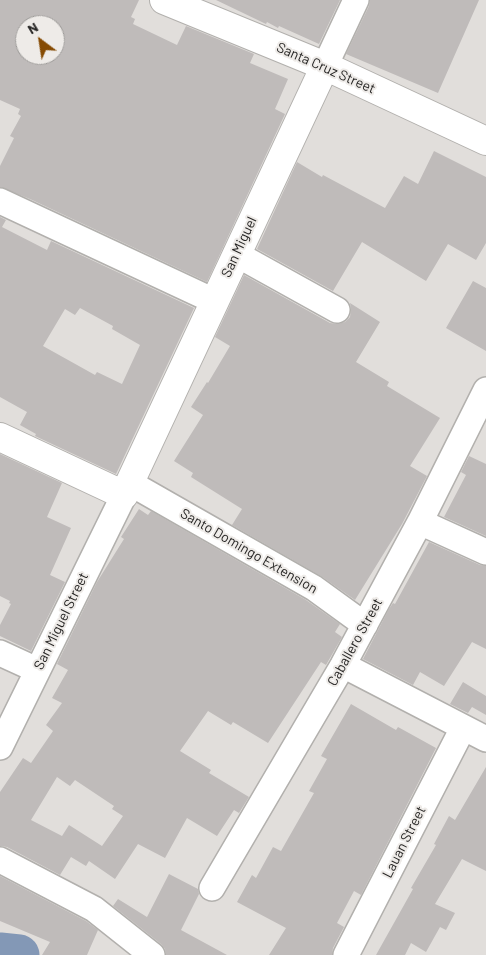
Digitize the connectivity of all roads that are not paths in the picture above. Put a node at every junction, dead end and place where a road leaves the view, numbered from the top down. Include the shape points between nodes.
1 (164, 0) edge
2 (356, 0) edge
3 (326, 66) junction
4 (486, 141) edge
5 (0, 201) edge
6 (236, 254) junction
7 (214, 301) junction
8 (337, 310) dead end
9 (486, 390) edge
10 (0, 437) edge
11 (127, 489) junction
12 (420, 522) junction
13 (486, 552) edge
14 (365, 625) junction
15 (0, 653) edge
16 (343, 665) junction
17 (37, 670) junction
18 (463, 728) junction
19 (486, 739) edge
20 (0, 747) edge
21 (0, 860) edge
22 (212, 888) dead end
23 (152, 955) edge
24 (346, 955) edge

1 - 3 main road, Santa Cruz Street
2 - 3 street, San Miguel
3 - 4 main road, Santa Cruz Street
3 - 6 main road, San Miguel
5 - 7 street
6 - 7 main road, San Miguel
6 - 8 street
7 - 11 main road, San Miguel
9 - 12 street, Caballero Street
10 - 11 main road
11 - 14 street, Santo Domingo Extension via 314,588
11 - 17 street, San Miguel Street
12 - 13 street
12 - 14 street, Caballero Street
14 - 16 street, Caballero Street
15 - 17 street
16 - 18 street
16 - 22 street, Caballero Street
17 - 20 street, San Miguel Street
18 - 19 street
18 - 24 street, Lauan Street
21 - 23 street via 94,909

